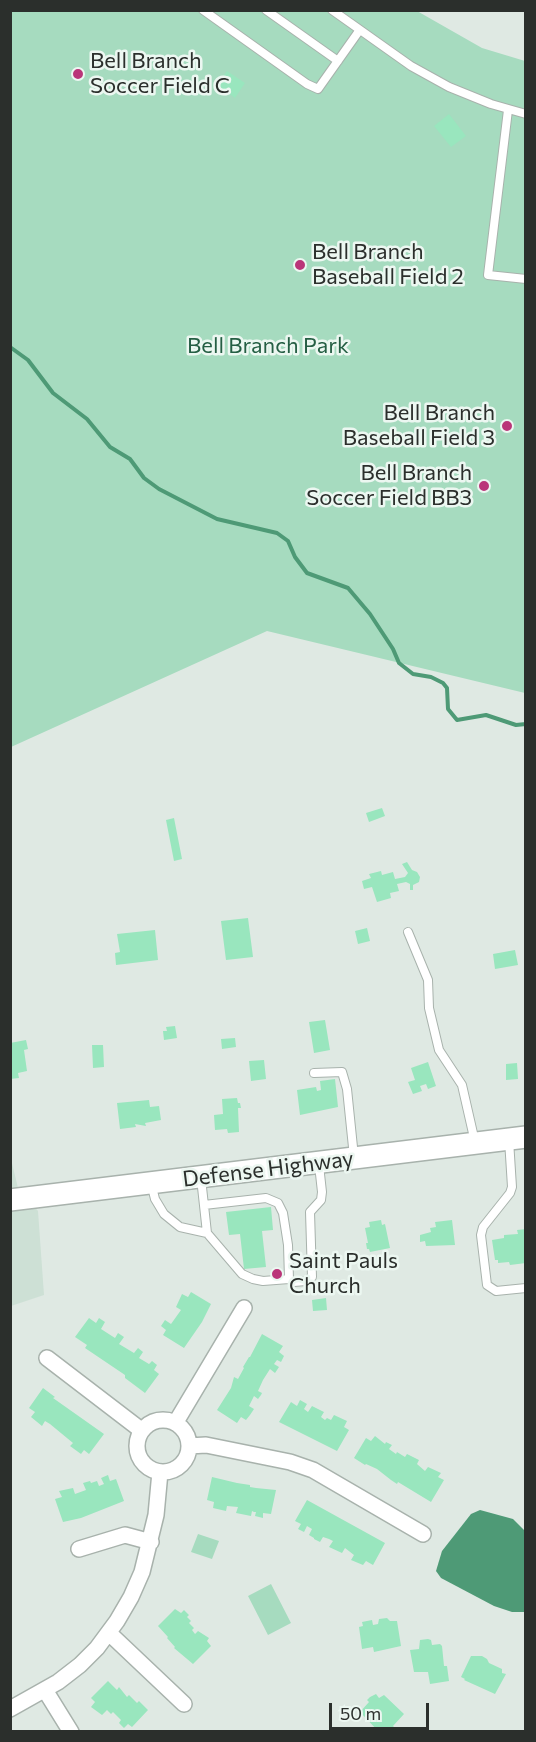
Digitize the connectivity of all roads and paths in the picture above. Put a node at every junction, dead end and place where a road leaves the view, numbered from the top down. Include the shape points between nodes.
1 (203, 10) edge
2 (266, 10) edge
3 (332, 10) edge
4 (359, 31) junction
5 (338, 61) junction
6 (508, 110) junction
7 (525, 114) edge
8 (525, 268) edge
9 (525, 279) edge
10 (408, 932) dead end
11 (314, 1073) dead end
12 (517, 1138) edge
13 (476, 1143) junction
14 (354, 1158) junction
15 (318, 1162) junction
16 (201, 1177) junction
17 (151, 1183) junction
18 (10, 1200) edge
19 (204, 1205) junction
20 (207, 1233) junction
21 (289, 1280) junction
22 (525, 1288) edge
23 (244, 1308) dead end
24 (47, 1358) dead end
25 (176, 1422) junction
26 (141, 1430) junction
27 (189, 1446) junction
28 (160, 1472) junction
29 (423, 1534) dead end
30 (151, 1542) junction
31 (79, 1549) dead end
32 (109, 1633) junction
33 (45, 1690) junction
34 (184, 1704) dead end
35 (10, 1709) edge
36 (70, 1731) edge

1 - 5 lane via 318,89
2 - 5 lane
3 - 4 lane
4 - 5 lane
4 - 6 lane via 450,87
6 - 7 lane
6 - 9 lane via 488,275
8 - 9 lane
10 - 13 lane via 428,980 429,1008 439,1050 462,1085
11 - 14 lane via 342,1072
12 - 13 main road, Defense Highway
12 - 22 lane via 512,1187 481,1235 487,1285 496,1291
13 - 14 main road, Defense Highway
14 - 15 main road, Defense Highway
15 - 16 main road, Defense Highway
15 - 21 lane via 322,1192 321,1200 310,1212 312,1277 306,1281
16 - 17 main road, Defense Highway
16 - 19 lane
17 - 18 main road, Defense Highway
17 - 20 lane via 164,1214 180,1227
19 - 20 lane
19 - 21 lane via 267,1198 278,1203 284,1213
20 - 21 lane via 242,1274 263,1281
23 - 25 street
24 - 26 street
25 - 26 street via 156,1420
25 - 27 street via 187,1436
26 - 28 street via 136,1449 139,1458 150,1469
27 - 28 street via 182,1463
27 - 29 street via 206,1445 313,1470
28 - 30 street
30 - 31 street via 125,1535
30 - 32 street via 131,1598
32 - 33 street via 80,1665
32 - 34 street
33 - 35 street
33 - 36 street

